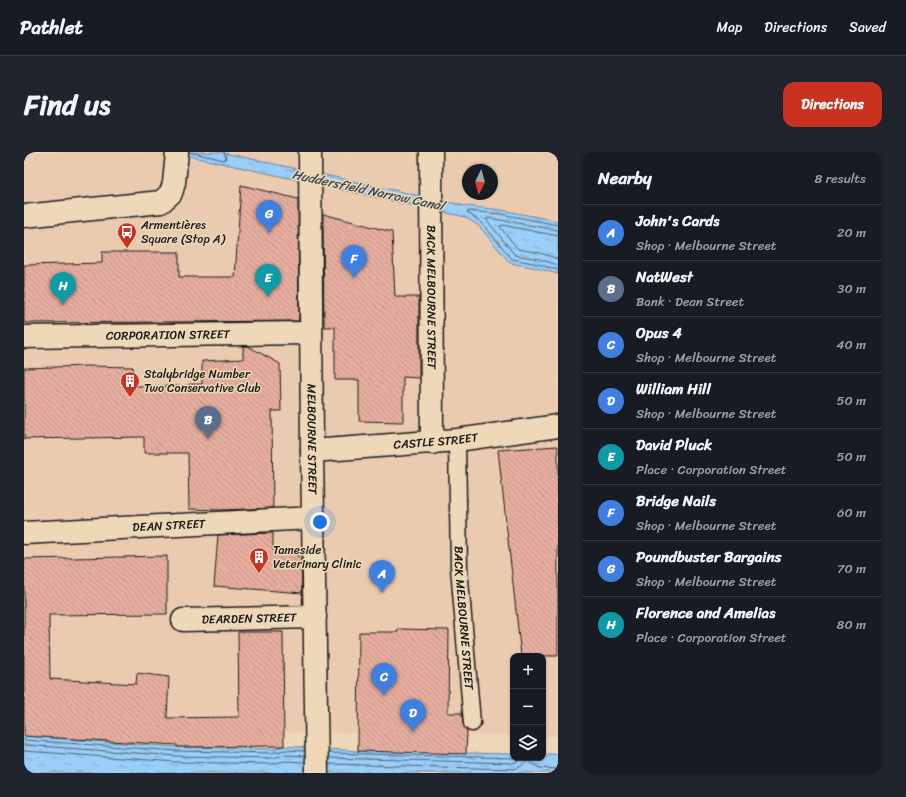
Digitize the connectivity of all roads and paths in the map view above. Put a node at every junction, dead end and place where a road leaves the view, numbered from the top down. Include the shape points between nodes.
1 (310, 152) edge
2 (431, 160) edge
3 (176, 161) edge
4 (24, 216) edge
5 (311, 333) junction
6 (24, 338) edge
7 (558, 426) edge
8 (456, 440) junction
9 (432, 443) junction
10 (312, 451) junction
11 (313, 518) junction
12 (24, 533) edge
13 (315, 617) junction
14 (183, 620) dead end
15 (472, 723) dead end
16 (317, 773) edge

1 - 5 street, MELBOURNE STREET
2 - 9 street, BACK MELBOURNE STREET
3 - 4 street via 171,193 161,202
5 - 6 street, CORPORATION STREET
5 - 10 street, MELBOURNE STREET
7 - 8 street, CASTLE STREET
8 - 9 street, CASTLE STREET
8 - 15 lane, BACK MELBOURNE STREET via 458,568
9 - 10 street, CASTLE STREET
10 - 11 street, MELBOURNE STREET
11 - 12 street, DEAN STREET
11 - 13 street, MELBOURNE STREET
13 - 14 street, DEARDEN STREET
13 - 16 street, MELBOURNE STREET

